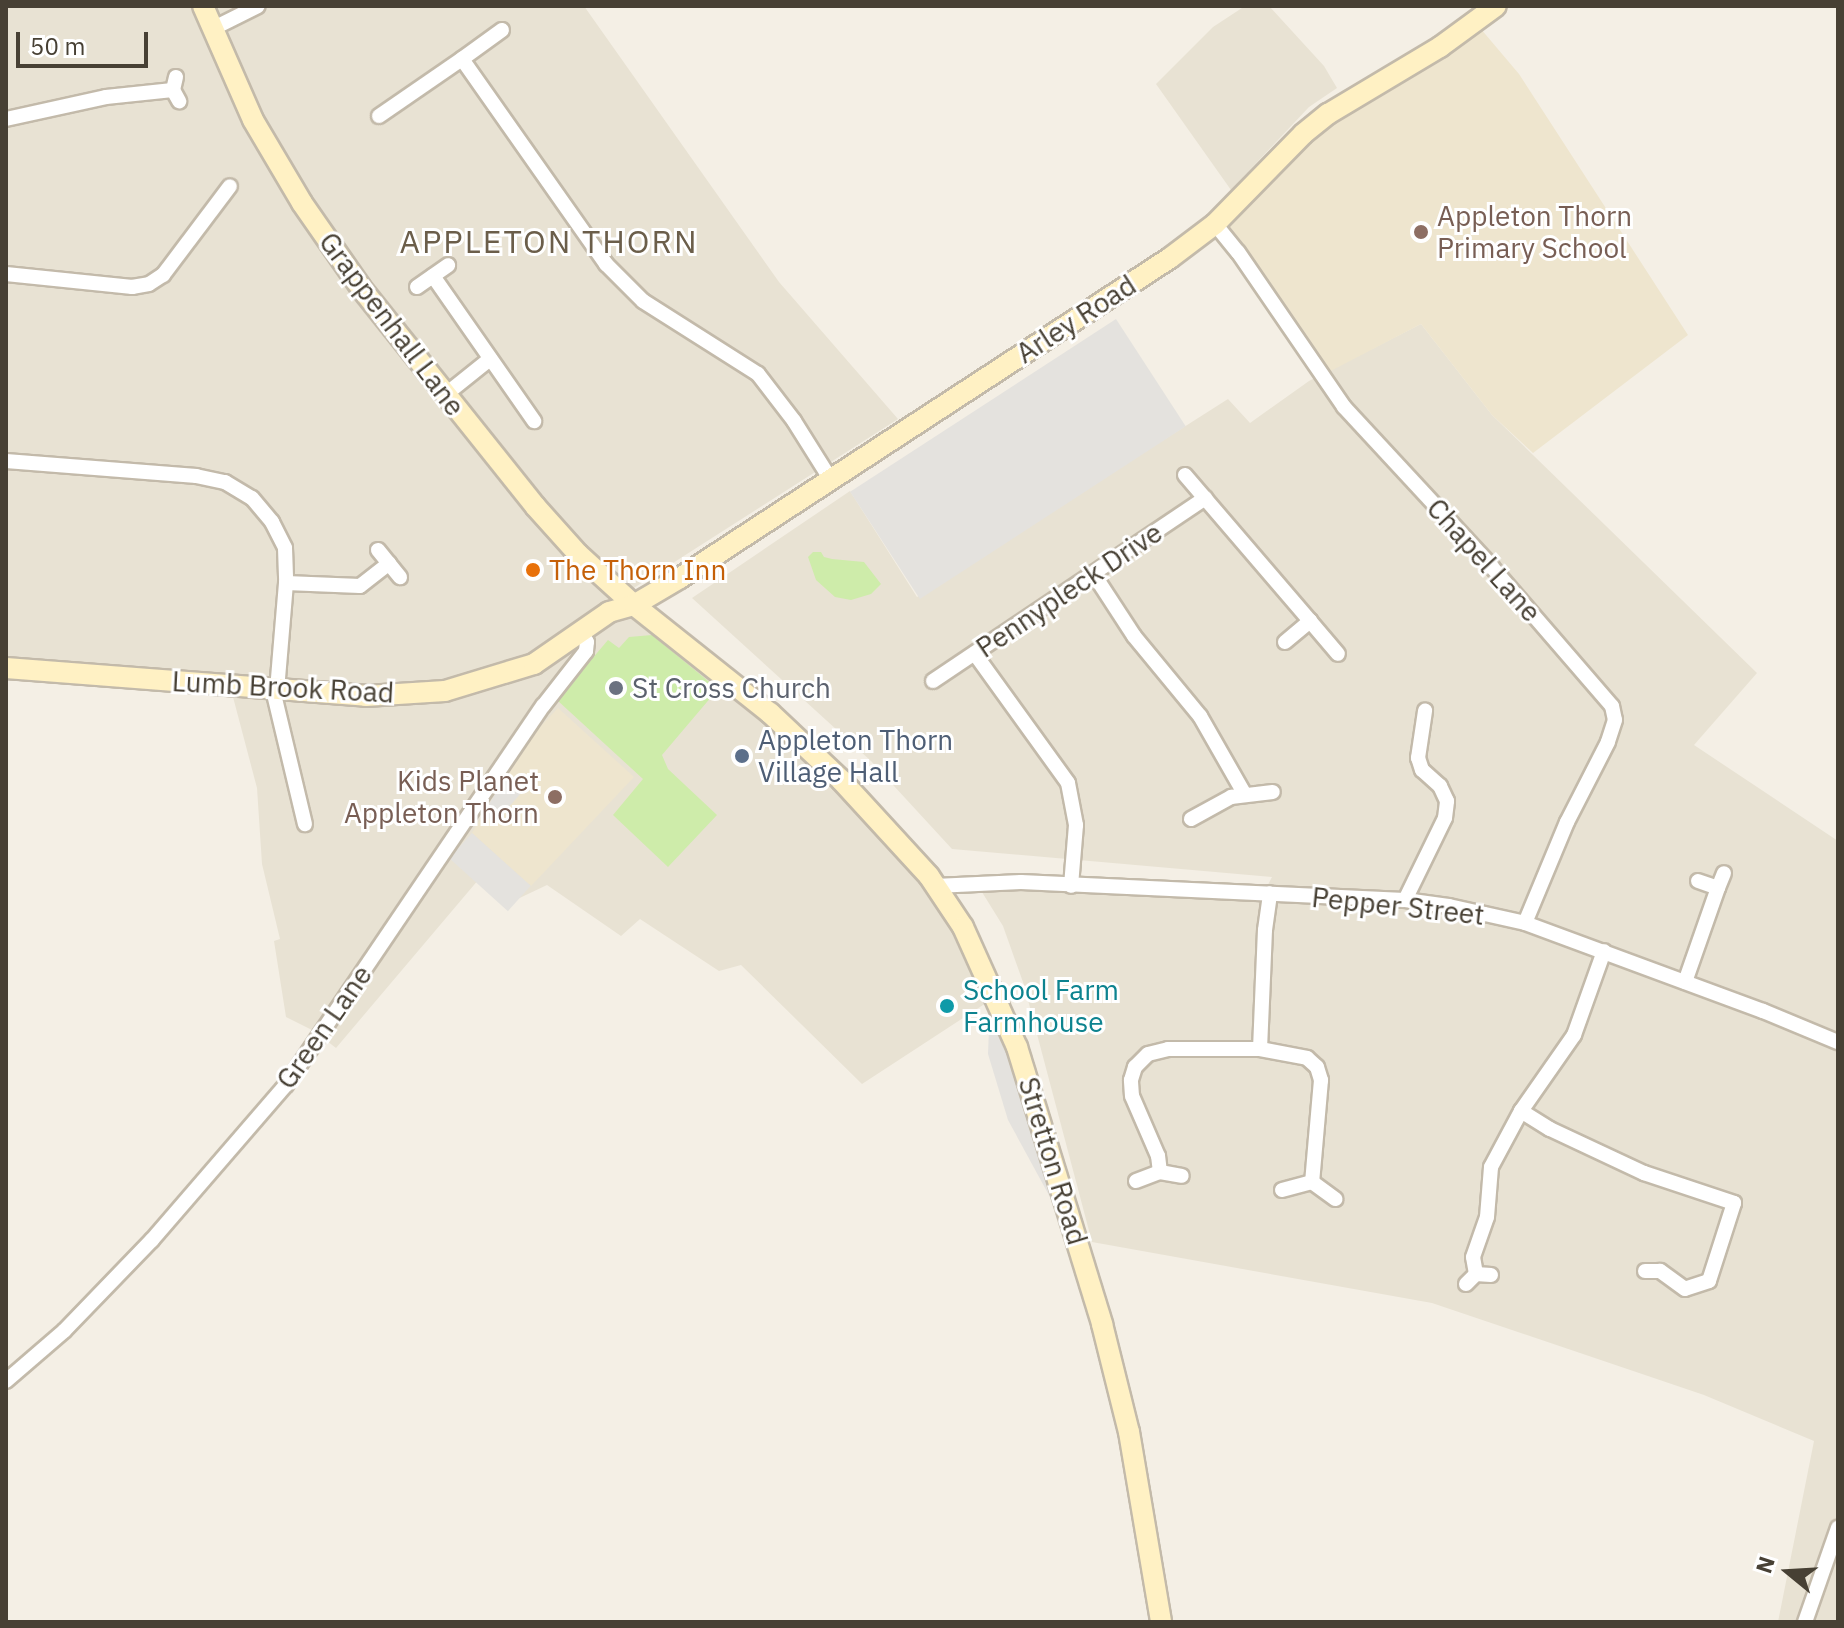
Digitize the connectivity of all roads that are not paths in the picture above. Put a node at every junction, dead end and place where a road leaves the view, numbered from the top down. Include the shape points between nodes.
1 (203, 6) edge
2 (258, 6) edge
3 (1496, 6) edge
4 (212, 29) junction
5 (502, 30) dead end
6 (462, 59) junction
7 (176, 89) dead end
8 (379, 116) dead end
9 (6, 119) edge
10 (230, 186) dead end
11 (1215, 224) junction
12 (448, 265) dead end
13 (6, 274) edge
14 (433, 276) junction
15 (417, 287) dead end
16 (490, 359) junction
17 (445, 395) junction
18 (534, 421) dead end
19 (6, 461) edge
20 (1185, 475) dead end
21 (831, 480) junction
22 (1205, 498) junction
23 (378, 550) dead end
24 (389, 563) junction
25 (1093, 573) junction
26 (400, 577) dead end
27 (286, 583) junction
28 (634, 605) junction
29 (1310, 621) junction
30 (582, 634) junction
31 (1285, 642) dead end
32 (975, 654) junction
33 (1338, 654) dead end
34 (6, 668) edge
35 (933, 681) dead end
36 (275, 690) junction
37 (1425, 711) dead end
38 (1273, 792) dead end
39 (1244, 793) junction
40 (1191, 819) dead end
41 (305, 824) dead end
42 (1724, 873) dead end
43 (1698, 881) dead end
44 (935, 886) junction
45 (1071, 886) junction
46 (1718, 888) junction
47 (1270, 893) junction
48 (1405, 900) junction
49 (1525, 923) junction
50 (1604, 951) junction
51 (1685, 982) junction
52 (1838, 1042) edge
53 (1260, 1049) junction
54 (1521, 1111) junction
55 (1160, 1172) junction
56 (1182, 1176) dead end
57 (1136, 1181) dead end
58 (1312, 1182) junction
59 (1282, 1190) dead end
60 (1335, 1199) dead end
61 (1645, 1271) dead end
62 (1478, 1278) dead end
63 (1709, 1281) junction
64 (1707, 1299) dead end
65 (6, 1381) edge
66 (1838, 1528) edge
67 (1161, 1622) edge
68 (1805, 1622) edge

1 - 4 main road, Grappenhall Lane
2 - 4 street
3 - 11 main road, Arley Road via 1440,47 1328,114
4 - 17 main road, Grappenhall Lane via 253,120 302,203
5 - 6 street
6 - 8 street
6 - 21 street via 606,264 643,301 758,374
7 - 9 street via 106,97
10 - 13 street via 163,275 149,284 132,287
11 - 21 main road, Arley Road
11 - 49 street, Chapel Lane via 1344,407 1612,706 1615,720 1608,742
12 - 14 street
14 - 15 street
14 - 16 street
16 - 17 street
16 - 18 street
17 - 28 main road, Grappenhall Lane via 578,554
19 - 27 street via 225,482 252,498 272,522 285,548
20 - 22 street
21 - 28 main road, Arley Road
22 - 25 street, Pennypleck Drive
22 - 29 street
23 - 24 street
24 - 26 street
24 - 27 street via 360,586
25 - 32 street, Pennypleck Drive
25 - 39 street via 1134,636 1200,716
27 - 36 street
28 - 30 main road, Lumb Brook Road via 609,612
28 - 44 main road, Stretton Road via 770,713 862,802
29 - 31 street
29 - 33 street
30 - 36 main road, Lumb Brook Road via 534,664 445,691 366,696
30 - 65 street, Green Lane via 586,651 543,706 286,1085 152,1240 64,1331
32 - 35 street, Pennypleck Drive
32 - 45 street via 1068,783 1076,825
34 - 36 main road, Lumb Brook Road
36 - 41 street
37 - 48 street via 1418,758 1447,801 1445,818
38 - 39 street
39 - 40 street
42 - 46 street
43 - 46 street
44 - 45 street, Pepper Street
44 - 67 main road, Stretton Road via 963,927 997,997 1045,1131 1129,1432
45 - 47 street, Pepper Street
46 - 51 street
47 - 48 street, Pepper Street
47 - 53 street
48 - 49 street, Pepper Street
49 - 50 street, Pepper Street
50 - 51 street, Pepper Street
50 - 54 street via 1574,1035
51 - 52 street, Pepper Street
53 - 55 street via 1168,1049 1148,1054 1135,1067 1132,1096
53 - 58 street via 1307,1058 1317,1067 1321,1080
54 - 62 street via 1491,1167 1487,1217 1473,1257
54 - 63 street via 1644,1173 1734,1203
55 - 56 street
55 - 57 street
58 - 59 street
58 - 60 street
61 - 63 street via 1660,1271 1685,1289
63 - 64 street
66 - 68 street

